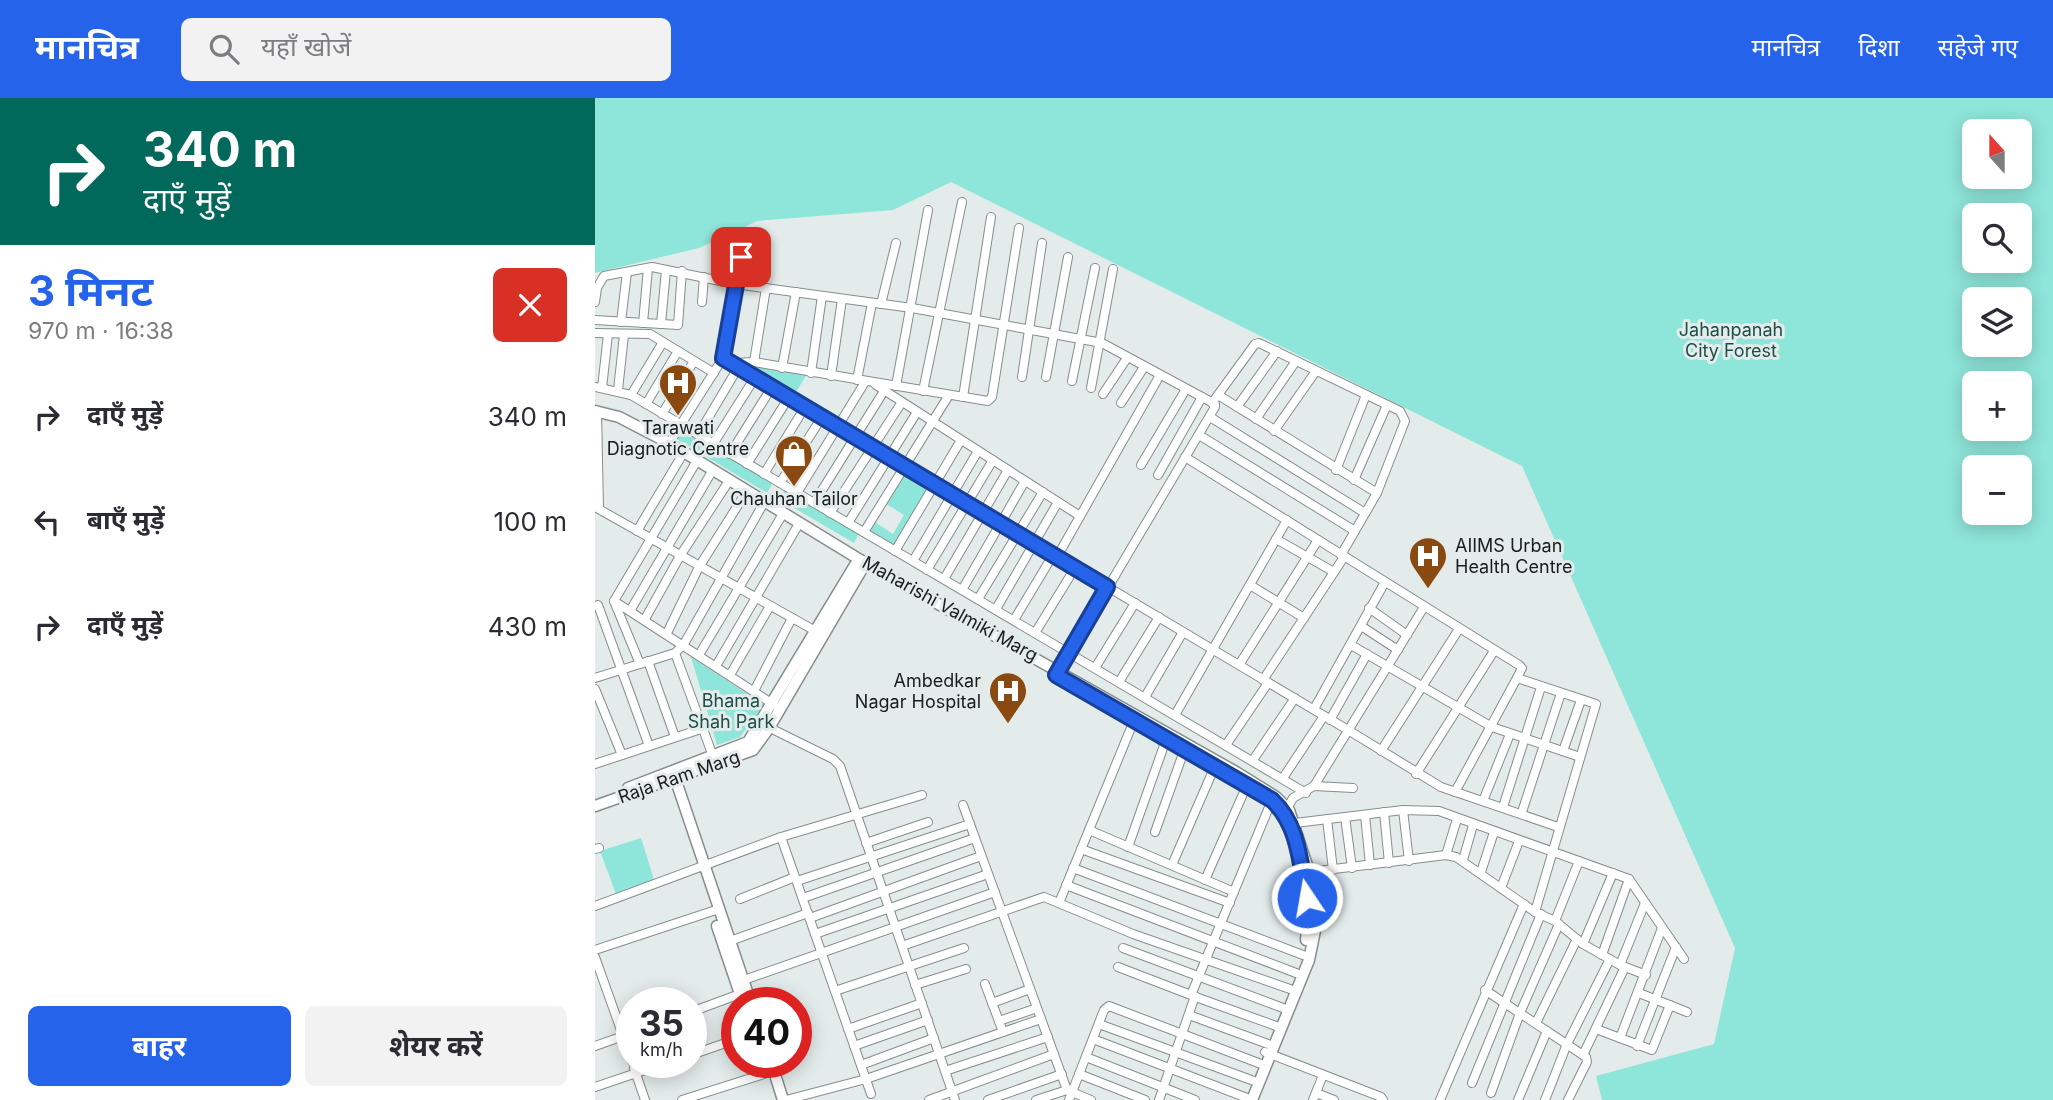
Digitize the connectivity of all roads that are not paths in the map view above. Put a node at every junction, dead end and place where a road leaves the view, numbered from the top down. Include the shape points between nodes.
1 (962, 202) dead end
2 (928, 210) dead end
3 (991, 217) dead end
4 (1019, 228) dead end
5 (721, 234) dead end
6 (896, 243) dead end
7 (1042, 243) dead end
8 (752, 257) dead end
9 (1068, 257) dead end
10 (741, 258) junction
11 (648, 268) junction
12 (1095, 268) dead end
13 (1113, 269) dead end
14 (666, 270) junction
15 (682, 271) junction
16 (627, 272) junction
17 (704, 277) junction
18 (736, 284) junction
19 (766, 288) junction
20 (796, 292) junction
21 (822, 296) junction
22 (842, 299) junction
23 (595, 302) edge
24 (702, 302) dead end
25 (876, 303) junction
26 (912, 308) junction
27 (937, 313) junction
28 (974, 319) junction
29 (595, 320) edge
30 (621, 322) junction
31 (643, 323) junction
32 (661, 324) junction
33 (1002, 325) junction
34 (1031, 330) junction
35 (595, 333) edge
36 (608, 334) junction
37 (1053, 334) junction
38 (624, 335) junction
39 (1080, 340) junction
40 (663, 342) junction
41 (1102, 343) junction
42 (677, 351) junction
43 (1277, 351) junction
44 (723, 358) junction
45 (1127, 358) junction
46 (694, 361) junction
47 (1297, 361) junction
48 (754, 362) junction
49 (737, 365) junction
50 (1144, 367) junction
51 (782, 368) junction
52 (1316, 371) junction
53 (714, 373) junction
54 (811, 373) junction
55 (1160, 375) junction
56 (756, 376) junction
57 (831, 376) junction
58 (1022, 377) dead end
59 (1046, 377) dead end
60 (1073, 381) dead end
61 (865, 382) junction
62 (772, 387) junction
63 (897, 387) junction
64 (598, 388) edge
65 (1091, 388) dead end
66 (1186, 389) junction
67 (618, 390) junction
68 (884, 391) junction
69 (923, 391) junction
70 (1104, 394) dead end
71 (631, 395) junction
72 (949, 395) junction
73 (1366, 395) junction
74 (789, 397) junction
75 (963, 397) junction
76 (1202, 397) junction
77 (1215, 399) junction
78 (901, 402) junction
79 (1121, 403) dead end
80 (646, 404) junction
81 (1387, 405) junction
82 (805, 407) junction
83 (1237, 407) junction
84 (917, 412) junction
85 (596, 414) edge
86 (662, 414) junction
87 (822, 417) junction
88 (1210, 417) junction
89 (1256, 419) junction
90 (932, 421) junction
91 (682, 425) junction
92 (838, 426) junction
93 (1274, 431) junction
94 (698, 435) junction
95 (1199, 435) junction
96 (855, 436) junction
97 (961, 440) junction
98 (713, 444) junction
99 (668, 446) junction
100 (873, 447) junction
101 (978, 451) junction
102 (683, 454) junction
103 (730, 454) junction
104 (888, 456) junction
105 (1185, 457) junction
106 (993, 460) junction
107 (695, 464) junction
108 (747, 464) junction
109 (1141, 465) dead end
110 (903, 467) junction
111 (1008, 470) junction
112 (1336, 470) junction
113 (711, 473) junction
114 (764, 474) junction
115 (1158, 475) dead end
116 (1354, 480) junction
117 (1025, 481) junction
118 (780, 483) junction
119 (727, 484) junction
120 (935, 485) junction
121 (1043, 492) junction
122 (797, 493) junction
123 (1377, 493) junction
124 (745, 494) junction
125 (952, 495) junction
126 (1058, 502) junction
127 (814, 503) junction
128 (967, 503) junction
129 (762, 506) junction
130 (597, 507) edge
131 (983, 512) junction
132 (830, 513) junction
133 (1365, 513) junction
134 (1080, 516) junction
135 (781, 517) junction
136 (1287, 520) junction
137 (848, 523) junction
138 (1001, 523) junction
139 (797, 527) junction
140 (637, 531) junction
141 (1355, 531) junction
142 (864, 532) junction
143 (1018, 534) junction
144 (1276, 538) junction
145 (651, 539) junction
146 (1318, 540) junction
147 (1034, 543) junction
148 (668, 549) junction
149 (895, 551) junction
150 (680, 556) junction
151 (1055, 556) junction
152 (1343, 556) junction
153 (1308, 557) junction
154 (913, 561) junction
155 (860, 565) junction
156 (699, 567) junction
157 (1075, 568) junction
158 (927, 570) junction
159 (1334, 572) junction
160 (719, 579) junction
161 (944, 579) junction
162 (1385, 582) junction
163 (1250, 585) junction
164 (1107, 587) junction
165 (737, 589) junction
166 (962, 590) junction
167 (755, 599) junction
168 (978, 599) junction
169 (614, 601) junction
170 (1135, 603) junction
171 (1279, 603) junction
172 (598, 605) dead end
173 (770, 606) junction
174 (1424, 607) junction
175 (1369, 608) junction
176 (996, 610) junction
177 (630, 611) junction
178 (792, 618) junction
179 (1159, 618) junction
180 (1304, 618) junction
181 (645, 619) junction
182 (1014, 621) junction
183 (1361, 626) junction
184 (1459, 629) junction
185 (1183, 632) junction
186 (667, 633) junction
187 (818, 633) junction
188 (1035, 633) junction
189 (1407, 635) junction
190 (684, 644) junction
191 (1352, 645) junction
192 (1213, 650) junction
193 (1398, 650) junction
194 (1494, 651) junction
195 (1069, 652) junction
196 (675, 653) junction
197 (1367, 654) junction
198 (699, 655) junction
199 (644, 663) junction
200 (1239, 665) junction
201 (716, 666) junction
202 (1388, 666) junction
203 (1095, 668) junction
204 (619, 670) junction
205 (1058, 672) junction
206 (730, 676) junction
207 (595, 678) edge
208 (1517, 678) junction
209 (1266, 681) junction
210 (1119, 682) junction
211 (1422, 687) junction
212 (1541, 687) junction
213 (595, 689) edge
214 (754, 691) junction
215 (1561, 693) junction
216 (1145, 697) junction
217 (1295, 698) junction
218 (1581, 700) junction
219 (776, 706) junction
220 (1458, 708) junction
221 (1314, 709) junction
222 (1175, 715) junction
223 (1135, 718) junction
224 (1327, 718) junction
225 (765, 726) junction
226 (1492, 727) junction
227 (703, 728) junction
228 (1348, 730) junction
229 (1510, 734) junction
230 (675, 737) junction
231 (1167, 737) junction
232 (1525, 739) junction
233 (1226, 745) junction
234 (1543, 745) junction
235 (649, 746) junction
236 (1185, 748) junction
237 (1381, 751) junction
238 (1563, 751) junction
239 (595, 754) edge
240 (622, 755) junction
241 (1580, 757) junction
242 (1253, 760) junction
243 (715, 761) junction
244 (597, 764) edge
245 (1215, 766) junction
246 (1416, 774) junction
247 (671, 777) junction
248 (1283, 778) junction
249 (1247, 785) junction
250 (1314, 786) junction
251 (1353, 788) dead end
252 (1455, 792) junction
253 (1306, 793) junction
254 (922, 795) dead end
255 (595, 799) edge
256 (1272, 800) junction
257 (1483, 801) junction
258 (963, 805) dead end
259 (595, 806) edge
260 (1503, 807) junction
261 (1286, 810) junction
262 (1403, 810) junction
263 (1384, 812) junction
264 (1522, 812) junction
265 (856, 813) junction
266 (1365, 815) junction
267 (1345, 817) junction
268 (1327, 819) junction
269 (1457, 819) junction
270 (928, 822) dead end
271 (1295, 823) junction
272 (970, 824) junction
273 (1473, 825) junction
274 (1558, 828) junction
275 (1089, 830) junction
276 (1155, 832) dead end
277 (1494, 832) junction
278 (781, 837) junction
279 (975, 838) junction
280 (1519, 841) junction
281 (866, 843) junction
282 (1128, 847) junction
283 (1081, 849) junction
284 (1554, 853) junction
285 (1445, 855) junction
286 (871, 856) junction
287 (981, 856) junction
288 (1462, 860) junction
289 (1409, 861) junction
290 (1579, 861) junction
291 (1389, 863) junction
292 (1172, 865) junction
293 (701, 866) junction
294 (1370, 866) junction
295 (1073, 867) junction
296 (1352, 868) junction
297 (1333, 870) junction
298 (1310, 872) junction
299 (1481, 872) junction
300 (1613, 873) junction
301 (877, 874) junction
302 (988, 874) junction
303 (796, 879) junction
304 (1629, 879) junction
305 (1205, 880) junction
306 (1066, 885) junction
307 (1501, 888) junction
308 (883, 891) junction
309 (995, 892) junction
310 (1234, 892) junction
311 (740, 898) dead end
312 (803, 898) junction
313 (1059, 903) junction
314 (1230, 903) junction
315 (1645, 903) junction
316 (1524, 904) junction
317 (595, 906) edge
318 (716, 910) junction
319 (889, 910) junction
320 (1003, 913) junction
321 (1538, 913) junction
322 (809, 915) junction
323 (1222, 922) junction
324 (1557, 923) junction
325 (1662, 928) junction
326 (896, 929) junction
327 (815, 934) junction
328 (730, 941) junction
329 (1580, 941) junction
330 (1215, 942) junction
331 (902, 946) junction
332 (1676, 947) junction
333 (964, 948) dead end
334 (1123, 948) dead end
335 (595, 950) edge
336 (822, 954) junction
337 (1303, 955) junction
338 (595, 957) edge
339 (1606, 957) junction
340 (1684, 959) dead end
341 (1207, 960) junction
342 (908, 965) junction
343 (1623, 966) junction
344 (1118, 967) dead end
345 (966, 969) dead end
346 (1296, 973) junction
347 (1646, 975) junction
348 (1199, 978) junction
349 (744, 980) junction
350 (985, 984) dead end
351 (915, 985) junction
352 (739, 987) edge
353 (746, 987) edge
354 (1030, 989) junction
355 (1290, 989) junction
356 (1485, 990) junction
357 (835, 991) junction
358 (1639, 993) junction
359 (1193, 996) junction
360 (1655, 999) junction
361 (922, 1003) junction
362 (992, 1003) junction
363 (1505, 1003) junction
364 (1670, 1005) junction
365 (1037, 1007) junction
366 (616, 1008) edge
367 (1283, 1008) junction
368 (1687, 1012) dead end
369 (1520, 1013) junction
370 (1189, 1015) junction
371 (1041, 1019) junction
372 (927, 1020) junction
373 (999, 1021) junction
374 (1536, 1023) junction
375 (1099, 1024) junction
376 (1276, 1026) junction
377 (848, 1029) junction
378 (1596, 1029) junction
379 (1548, 1031) junction
380 (1003, 1032) junction
381 (1182, 1034) junction
382 (1048, 1037) junction
383 (616, 1038) edge
384 (934, 1038) junction
385 (1621, 1038) junction
386 (1093, 1039) junction
387 (1567, 1044) junction
388 (595, 1046) edge
389 (854, 1046) junction
390 (1637, 1046) junction
391 (1176, 1052) junction
392 (939, 1053) junction
393 (1266, 1053) junction
394 (1054, 1054) junction
395 (1583, 1055) junction
396 (1086, 1056) junction
397 (861, 1065) junction
398 (1170, 1069) junction
399 (945, 1072) junction
400 (1062, 1074) junction
401 (1079, 1074) junction
402 (1323, 1075) junction
403 (620, 1078) edge
404 (638, 1078) edge
405 (737, 1078) edge
406 (770, 1078) edge
407 (773, 1078) edge
408 (866, 1079) junction
409 (1254, 1082) junction
410 (1472, 1083) dead end
411 (595, 1086) edge
412 (1163, 1088) junction
413 (1491, 1093) dead end
414 (871, 1094) dead end
415 (1069, 1094) edge
416 (954, 1096) edge
417 (1314, 1096) edge
418 (1248, 1099) edge
419 (645, 1100) edge
420 (682, 1100) edge
421 (776, 1100) edge
422 (785, 1100) edge
423 (929, 1100) edge
424 (988, 1100) edge
425 (1036, 1100) edge
426 (1091, 1100) edge
427 (1145, 1100) edge
428 (1159, 1100) edge
429 (1195, 1100) edge
430 (1334, 1100) edge
431 (1383, 1100) edge
432 (1440, 1100) edge
433 (1518, 1100) edge
434 (1545, 1100) edge
435 (1568, 1100) edge

1 - 27 street
2 - 26 street
3 - 28 street
4 - 33 street
5 - 10 street via 727,255
6 - 25 street
7 - 34 street
8 - 10 street
9 - 37 street
10 - 18 street
11 - 14 street
11 - 16 street
11 - 31 street
12 - 39 street
13 - 41 street
14 - 15 street
14 - 32 street
15 - 17 street
15 - 32 street via 678,325
16 - 23 street via 604,276
16 - 30 street
17 - 18 street
17 - 24 street
18 - 19 street
18 - 44 street
19 - 20 street
19 - 48 street
20 - 21 street
20 - 51 street
21 - 22 street
21 - 54 street
22 - 25 street
22 - 57 street
25 - 26 street
25 - 61 street
26 - 27 street
26 - 63 street
27 - 28 street
27 - 69 street
28 - 33 street
28 - 75 street
29 - 30 street
30 - 31 street
31 - 32 street
33 - 34 street
33 - 75 street via 991,400
34 - 37 street
34 - 58 street
35 - 36 street
36 - 38 street
36 - 64 street
37 - 39 street
37 - 59 street
38 - 40 street via 650,334
38 - 67 street
39 - 41 street
39 - 60 street
40 - 42 street
40 - 71 street
41 - 45 street
41 - 65 street
42 - 46 street
42 - 80 street
43 - 47 street
43 - 77 street via 1255,344
43 - 83 street
44 - 49 street
44 - 53 street
45 - 50 street
45 - 70 street
46 - 53 street
46 - 86 street
47 - 52 street
47 - 89 street
48 - 49 street
48 - 51 street
49 - 56 street
49 - 94 street
50 - 55 street
50 - 79 street
51 - 54 street
52 - 73 street
52 - 93 street
53 - 91 street
54 - 57 street
55 - 66 street
55 - 134 street
56 - 62 street
56 - 98 street
57 - 61 street
61 - 63 street
61 - 68 street
61 - 92 street
62 - 74 street
62 - 103 street
63 - 69 street
64 - 67 street
66 - 76 street
66 - 109 street
67 - 71 street
68 - 78 street
68 - 96 street
69 - 72 street
71 - 80 street
72 - 75 street
72 - 90 street
73 - 81 street
73 - 112 street
74 - 82 street
74 - 108 street
76 - 77 street
76 - 115 street
77 - 83 street
77 - 88 street
78 - 84 street
78 - 100 street
80 - 86 street
81 - 116 street
81 - 123 street via 1403,414 1405,421
82 - 87 street
82 - 114 street
83 - 89 street
84 - 90 street
84 - 104 street
85 - 99 street, Maharishi Valmiki Marg
85 - 130 street
86 - 91 street
87 - 92 street
87 - 118 street
88 - 95 street
88 - 133 street
89 - 93 street
90 - 97 street
90 - 110 street
91 - 94 street
91 - 99 street
92 - 96 street
92 - 122 street
93 - 112 street
94 - 98 street
95 - 105 street
95 - 141 street
96 - 100 street
96 - 127 street
97 - 101 street
97 - 120 street
98 - 103 street
99 - 102 street, Maharishi Valmiki Marg
100 - 104 street
100 - 132 street
101 - 106 street
101 - 125 street
102 - 107 street, Maharishi Valmiki Marg
102 - 140 street
102 - 155 street, Maharishi Valmiki Marg
103 - 108 street
104 - 110 street
104 - 137 street
105 - 136 street
105 - 164 street
106 - 111 street
106 - 128 street
107 - 113 street, Maharishi Valmiki Marg
107 - 145 street
108 - 114 street
110 - 120 street
110 - 142 street
111 - 117 street
111 - 131 street
112 - 116 street
113 - 119 street, Maharishi Valmiki Marg
113 - 148 street
114 - 118 street
116 - 123 street
117 - 121 street
117 - 138 street
118 - 122 street
119 - 124 street, Maharishi Valmiki Marg
119 - 150 street
120 - 125 street
120 - 149 street
121 - 126 street
121 - 143 street
122 - 127 street
123 - 133 street
124 - 129 street, Maharishi Valmiki Marg
124 - 156 street
125 - 128 street
125 - 154 street
126 - 134 street
126 - 147 street
127 - 132 street
128 - 131 street
128 - 158 street
129 - 135 street, Maharishi Valmiki Marg
129 - 160 street
130 - 140 street
131 - 138 street
131 - 161 street
132 - 137 street
133 - 141 street
134 - 151 street
135 - 139 street, Maharishi Valmiki Marg
135 - 165 street
136 - 144 street
136 - 146 street
137 - 142 street
138 - 143 street
138 - 166 street
139 - 155 street, Maharishi Valmiki Marg
139 - 167 street
140 - 145 street
141 - 152 street
142 - 149 street
143 - 147 street
143 - 168 street
144 - 153 street
144 - 163 street
145 - 148 street
145 - 169 street
146 - 152 street
146 - 153 street
147 - 151 street
147 - 176 street
148 - 150 street
148 - 177 street
149 - 154 street
150 - 156 street
150 - 181 street
151 - 157 street
151 - 182 street
152 - 159 street
152 - 162 street
153 - 159 street
153 - 171 street
154 - 158 street
155 - 187 street, Raja Ram Marg
155 - 205 street, Maharishi Valmiki Marg
156 - 160 street
156 - 186 street
157 - 164 street
157 - 188 street
158 - 161 street
159 - 180 street
160 - 165 street
160 - 190 street
161 - 166 street
162 - 174 street
162 - 175 street
163 - 171 street
163 - 192 street
164 - 170 street
164 - 195 street
165 - 167 street
165 - 198 street
166 - 168 street
167 - 173 street
167 - 201 street
168 - 176 street
169 - 177 street
169 - 199 street
170 - 179 street
170 - 203 street
171 - 180 street
171 - 200 street
172 - 204 street
173 - 178 street
173 - 206 street
174 - 184 street
174 - 189 street
175 - 183 street
175 - 189 street
176 - 182 street
177 - 181 street
178 - 187 street
178 - 214 street
179 - 185 street
179 - 210 street
180 - 209 street
181 - 186 street
182 - 188 street
183 - 191 street
183 - 193 street
184 - 194 street
184 - 211 street
185 - 192 street
185 - 216 street
186 - 190 street
187 - 219 street, Raja Ram Marg
188 - 195 street
189 - 193 street
190 - 196 street
190 - 198 street
191 - 197 street
191 - 221 street
192 - 200 street
192 - 222 street
193 - 202 street
194 - 208 street via 1521,666
194 - 220 street
195 - 203 street
195 - 205 street
196 - 199 street
196 - 227 street
197 - 202 street
197 - 224 street
198 - 201 street
199 - 204 street
199 - 230 street
200 - 209 street
201 - 206 street
202 - 211 street
202 - 228 street
203 - 210 street
204 - 207 street
204 - 235 street
205 - 223 street, Maharishi Valmiki Marg
205 - 261 street, Maharishi Valmiki Marg via 1235,772 1276,797
206 - 214 street
208 - 212 street
208 - 226 street
209 - 217 street
209 - 233 street
210 - 216 street
211 - 220 street
211 - 237 street
212 - 215 street
212 - 232 street
213 - 240 street
214 - 219 street
215 - 218 street
215 - 234 street
216 - 222 street
217 - 221 street
217 - 242 street
218 - 238 street
218 - 241 street via 1597,707
219 - 225 street, Raja Ram Marg
220 - 226 street
220 - 246 street
221 - 224 street
222 - 233 street
223 - 231 street, Maharishi Valmiki Marg
223 - 275 street
224 - 228 street
224 - 248 street
225 - 243 street, Raja Ram Marg via 753,750
225 - 265 street via 833,759 842,771
226 - 229 street
226 - 252 street
227 - 230 street
227 - 243 street
228 - 237 street
228 - 250 street
229 - 232 street
229 - 257 street
230 - 235 street
231 - 236 street, Maharishi Valmiki Marg
231 - 282 street
232 - 234 street
232 - 260 street
233 - 242 street
234 - 238 street
234 - 264 street
235 - 240 street
236 - 245 street, Maharishi Valmiki Marg
236 - 276 street
237 - 246 street
238 - 241 street
239 - 244 street
240 - 244 street
241 - 274 street
242 - 248 street
243 - 247 street, Raja Ram Marg
245 - 249 street, Maharishi Valmiki Marg
245 - 292 street
246 - 252 street
247 - 255 street, Raja Ram Marg
247 - 259 street, Raja Ram Marg
247 - 293 street
248 - 253 street
249 - 256 street, Maharishi Valmiki Marg
249 - 305 street
250 - 251 street
250 - 253 street
252 - 257 street
253 - 261 street via 1293,799
254 - 265 street
256 - 261 street, Maharishi Valmiki Marg
256 - 310 street
257 - 260 street
258 - 272 street
260 - 264 street
261 - 271 street, Maharishi Valmiki Marg
261 - 337 street, Maharishi Valmiki Marg via 1307,898
262 - 263 street
262 - 269 street via 1428,809
262 - 289 street
263 - 266 street
263 - 291 street
264 - 274 street
265 - 278 street
265 - 281 street
266 - 267 street
266 - 294 street
267 - 268 street
267 - 296 street
268 - 271 street
268 - 297 street
269 - 273 street
269 - 285 street
270 - 281 street
271 - 298 street, Maharishi Valmiki Marg
272 - 279 street
272 - 286 street
273 - 277 street
273 - 288 street
274 - 284 street
275 - 282 street
275 - 283 street
277 - 280 street
277 - 299 street
278 - 293 street
278 - 303 street
279 - 287 street
279 - 301 street
280 - 284 street
280 - 307 street
281 - 286 street
282 - 292 street
283 - 295 street
283 - 314 street
284 - 290 street
284 - 321 street
285 - 288 street
285 - 289 street
286 - 301 street
286 - 303 street
287 - 302 street
287 - 308 street
288 - 299 street
289 - 291 street
290 - 300 street
290 - 324 street
291 - 294 street
292 - 305 street
293 - 317 street
293 - 318 street
294 - 296 street
295 - 306 street
295 - 323 street
296 - 297 street
297 - 298 street
298 - 393 street, Maharishi Valmiki Marg via 1318,916 1309,960
299 - 307 street
300 - 304 street
300 - 329 street
301 - 308 street
301 - 312 street
302 - 309 street
302 - 319 street
303 - 311 street
303 - 312 street
304 - 315 street
304 - 339 street
305 - 310 street
306 - 313 street
306 - 330 street
307 - 316 street
308 - 319 street
308 - 322 street
309 - 320 street
309 - 326 street
310 - 314 street
312 - 322 street
313 - 320 street via 1039,897
313 - 341 street
314 - 323 street
315 - 325 street
315 - 343 street
316 - 321 street
316 - 356 street
318 - 328 street
318 - 335 street
318 - 352 street
319 - 326 street
319 - 327 street
320 - 331 street
320 - 354 street
321 - 324 street
321 - 363 street
322 - 327 street
322 - 328 street
323 - 330 street
323 - 337 street
324 - 329 street
324 - 369 street
325 - 332 street
325 - 347 street
326 - 331 street
326 - 336 street
327 - 336 street
328 - 349 street
329 - 339 street
329 - 374 street
330 - 341 street
330 - 346 street
331 - 342 street
332 - 340 street
332 - 360 street
333 - 342 street
334 - 348 street
336 - 349 street
336 - 357 street
337 - 346 street, Maharishi Valmiki Marg
338 - 366 street
339 - 343 street
339 - 387 street
341 - 348 street
341 - 355 street
342 - 351 street
342 - 357 street
343 - 347 street
343 - 378 street
344 - 359 street
345 - 351 street
346 - 355 street, Maharishi Valmiki Marg
347 - 358 street
348 - 359 street
348 - 367 street
349 - 353 street
350 - 362 street
351 - 361 street
354 - 362 street
354 - 365 street
355 - 367 street, Maharishi Valmiki Marg
356 - 363 street
356 - 432 street
357 - 377 street
358 - 360 street
358 - 385 street
359 - 370 street
359 - 376 street
360 - 364 street
360 - 390 street
361 - 372 street
361 - 377 street
362 - 373 street
363 - 369 street
363 - 410 street
364 - 368 street
364 - 390 street via 1654,1048
365 - 371 street
365 - 373 street
367 - 376 street, Maharishi Valmiki Marg
369 - 374 street
369 - 413 street
370 - 381 street
370 - 393 street
371 - 380 street
371 - 382 street
372 - 384 street
372 - 389 street
373 - 380 street
374 - 379 street
375 - 381 street via 1109,1006
375 - 386 street
375 - 391 street
376 - 393 street, Maharishi Valmiki Marg
377 - 389 street
378 - 385 street
378 - 395 street
379 - 387 street
379 - 433 street
380 - 392 street
381 - 391 street
381 - 393 street
382 - 394 street
382 - 399 street
383 - 388 street
384 - 392 street
384 - 397 street
385 - 390 street
386 - 396 street
386 - 398 street
387 - 395 street
387 - 434 street
389 - 397 street
391 - 398 street
391 - 409 street
392 - 399 street
392 - 408 street
393 - 402 street
393 - 409 street, Maharishi Valmiki Marg
393 - 418 street, Maharishi Valmiki Marg
394 - 400 street
394 - 416 street
395 - 435 street via 1587,1062
396 - 401 street
396 - 412 street
397 - 408 street
398 - 412 street
398 - 418 street
399 - 416 street
400 - 415 street
400 - 424 street
401 - 415 street
401 - 427 street
402 - 417 street
402 - 431 street
403 - 411 street
404 - 419 street
405 - 420 street
406 - 421 street
407 - 422 street
408 - 414 street
408 - 422 street
409 - 418 street, Maharishi Valmiki Marg
412 - 428 street
412 - 429 street
415 - 425 street
415 - 426 street
416 - 423 street
417 - 430 street

